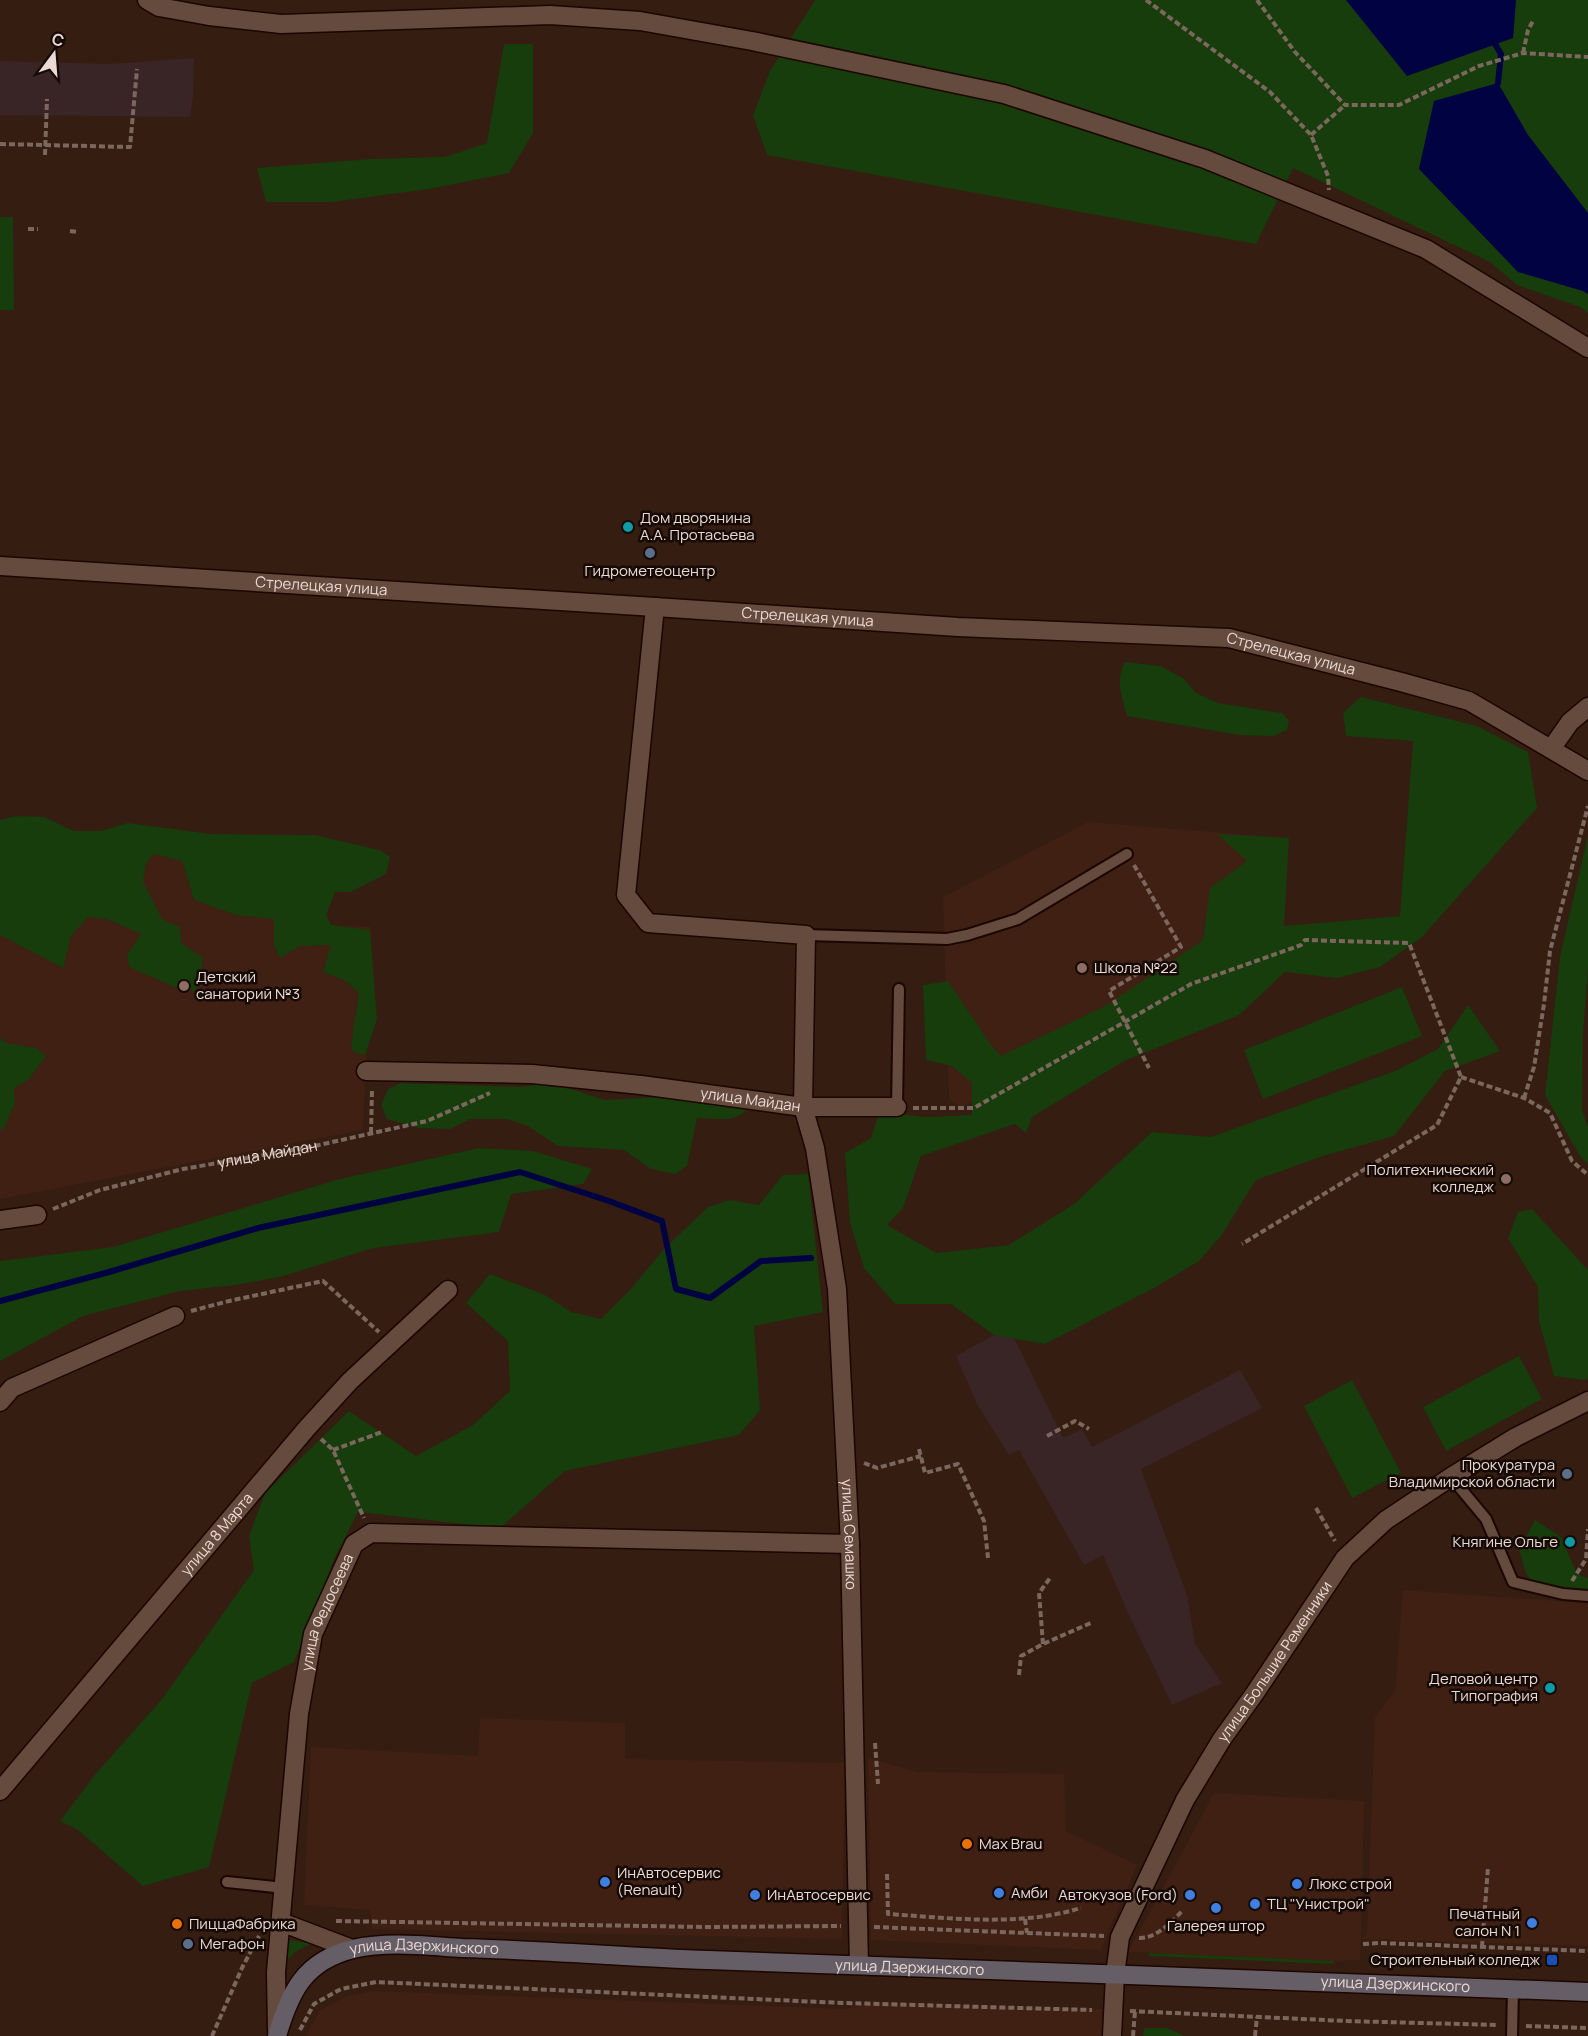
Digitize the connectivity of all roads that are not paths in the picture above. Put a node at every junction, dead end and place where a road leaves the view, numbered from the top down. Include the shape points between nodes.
1 (147, 0) edge
2 (1588, 348) edge
3 (0, 566) edge
4 (655, 608) junction
5 (1588, 707) edge
6 (1551, 749) junction
7 (1588, 771) edge
8 (1127, 854) road end
9 (806, 935) junction
10 (899, 989) dead end
11 (369, 1071) road end
12 (803, 1107) junction
13 (897, 1107) joint
14 (37, 1215) road end
15 (0, 1220) edge
16 (448, 1290) dead end
17 (175, 1316) road end
18 (1588, 1401) edge
19 (0, 1402) edge
20 (1451, 1477) junction
21 (850, 1544) junction
22 (1588, 1596) edge
23 (0, 1791) edge
24 (227, 1882) dead end
25 (284, 1888) junction
26 (281, 1922) junction
27 (352, 1949) junction
28 (859, 1965) junction
29 (1115, 1975) junction
30 (1513, 1989) junction
31 (1588, 1992) edge
32 (1512, 2031) edge
33 (277, 2036) edge
34 (1112, 2036) edge

1 - 2 street via 159,7 209,16 281,24 550,15 640,21 1004,94 1205,159 1426,249
3 - 4 street, Стрелецкая улица
4 - 6 street, Стрелецкая улица via 1229,638 1469,701
4 - 9 street via 626,895 648,923
5 - 6 street via 1570,722
6 - 7 street, Стрелецкая улица
8 - 9 lane via 1018,919 967,935 947,939
9 - 12 street, улица Семашко
10 - 13 lane
11 - 12 street, улица Майдан via 532,1074
12 - 13 street, улица Майдан
12 - 21 street, улица Семашко via 815,1148 837,1289
14 - 15 street
16 - 23 street, улица 8 Марта via 350,1381
17 - 19 street via 12,1388
18 - 20 street, улица Большие Ременники via 1516,1437
20 - 22 lane via 1486,1519 1513,1582
20 - 29 street, улица Большие Ременники via 1386,1520 1345,1558 1222,1739 1185,1800 1120,1937
21 - 25 street, улица Федосеева via 371,1533 354,1544 313,1634 298,1714
21 - 28 street, улица Семашко
24 - 25 lane
25 - 26 street, улица Федосеева
26 - 27 street
26 - 33 street, улица Федосеева via 276,1972
27 - 28 main road, улица Дзержинского via 438,1947
27 - 33 main road, улица Дзержинского via 307,1972 289,2000
28 - 29 main road, улица Дзержинского
29 - 30 main road, улица Дзержинского
29 - 34 street, улица Большие Ременники
30 - 31 main road, улица Дзержинского
30 - 32 lane

